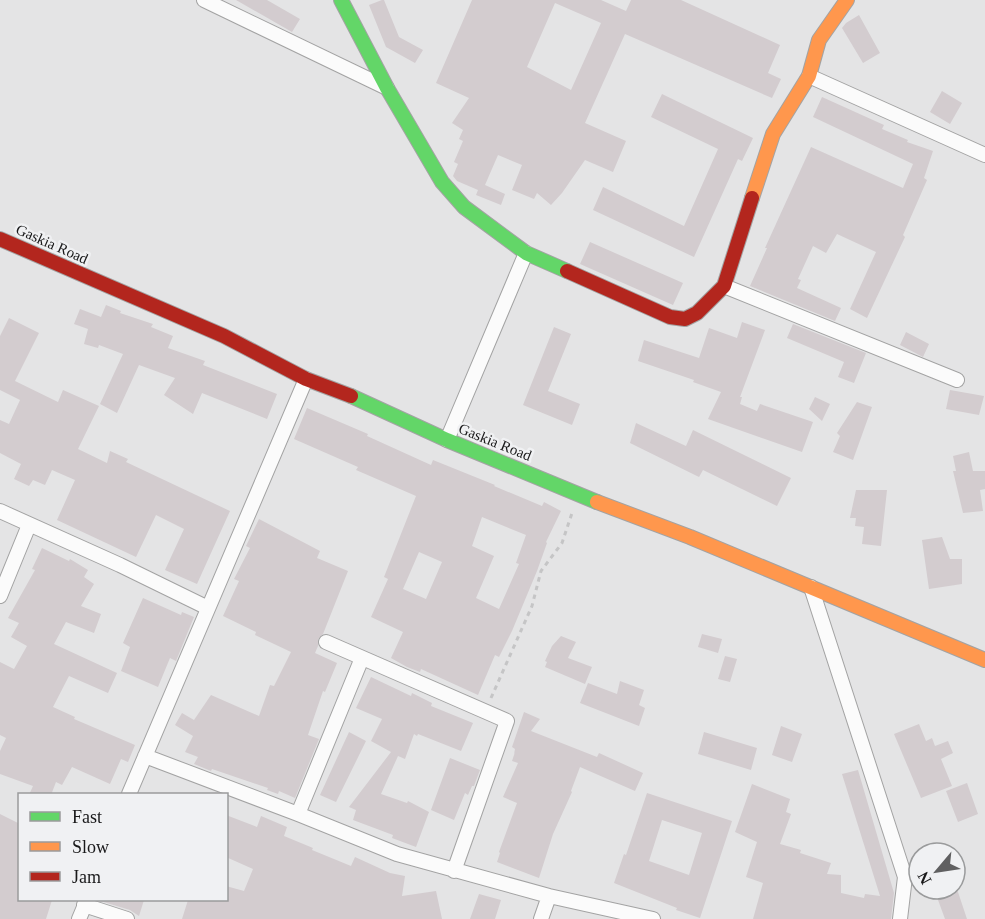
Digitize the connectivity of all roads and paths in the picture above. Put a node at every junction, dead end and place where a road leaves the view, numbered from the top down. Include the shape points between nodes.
1 (204, 0) edge
2 (341, 0) edge
3 (847, 0) edge
4 (809, 76) junction
5 (387, 88) junction
6 (985, 155) edge
7 (0, 240) edge
8 (526, 253) junction
9 (724, 286) junction
10 (306, 379) junction
11 (957, 380) dead end
12 (447, 440) junction
13 (582, 496) junction
14 (0, 511) edge
15 (29, 525) junction
16 (811, 587) junction
17 (0, 597) edge
18 (208, 608) junction
19 (326, 642) dead end
20 (362, 658) junction
21 (985, 660) edge
22 (485, 711) junction
23 (144, 756) junction
24 (130, 793) edge
25 (298, 814) junction
26 (454, 871) junction
27 (549, 896) junction
28 (86, 902) edge
29 (79, 919) edge
30 (127, 919) edge
31 (541, 919) edge
32 (653, 919) edge
33 (900, 919) edge

1 - 5 street
2 - 5 main road
3 - 4 main road via 819,40
4 - 6 street
4 - 9 main road via 774,134
5 - 8 main road via 442,182 464,207
7 - 10 main road, Gaskia Road via 224,336
8 - 9 main road via 670,317 685,319 697,314
8 - 12 street
9 - 11 street
10 - 12 main road, Gaskia Road
10 - 18 street
12 - 13 main road, Gaskia Road
13 - 16 main road, Gaskia Road
13 - 22 path via 574,496 573,514 562,543 541,571 532,606
14 - 15 street
15 - 17 street
15 - 18 street
16 - 21 main road, Gaskia Road
16 - 33 street via 904,877
18 - 23 street
19 - 20 street
20 - 22 street
20 - 25 street
22 - 26 street via 507,721
23 - 24 street
23 - 25 street
25 - 26 street via 398,854
26 - 27 street
27 - 31 street
27 - 32 street
28 - 29 street
28 - 30 street

